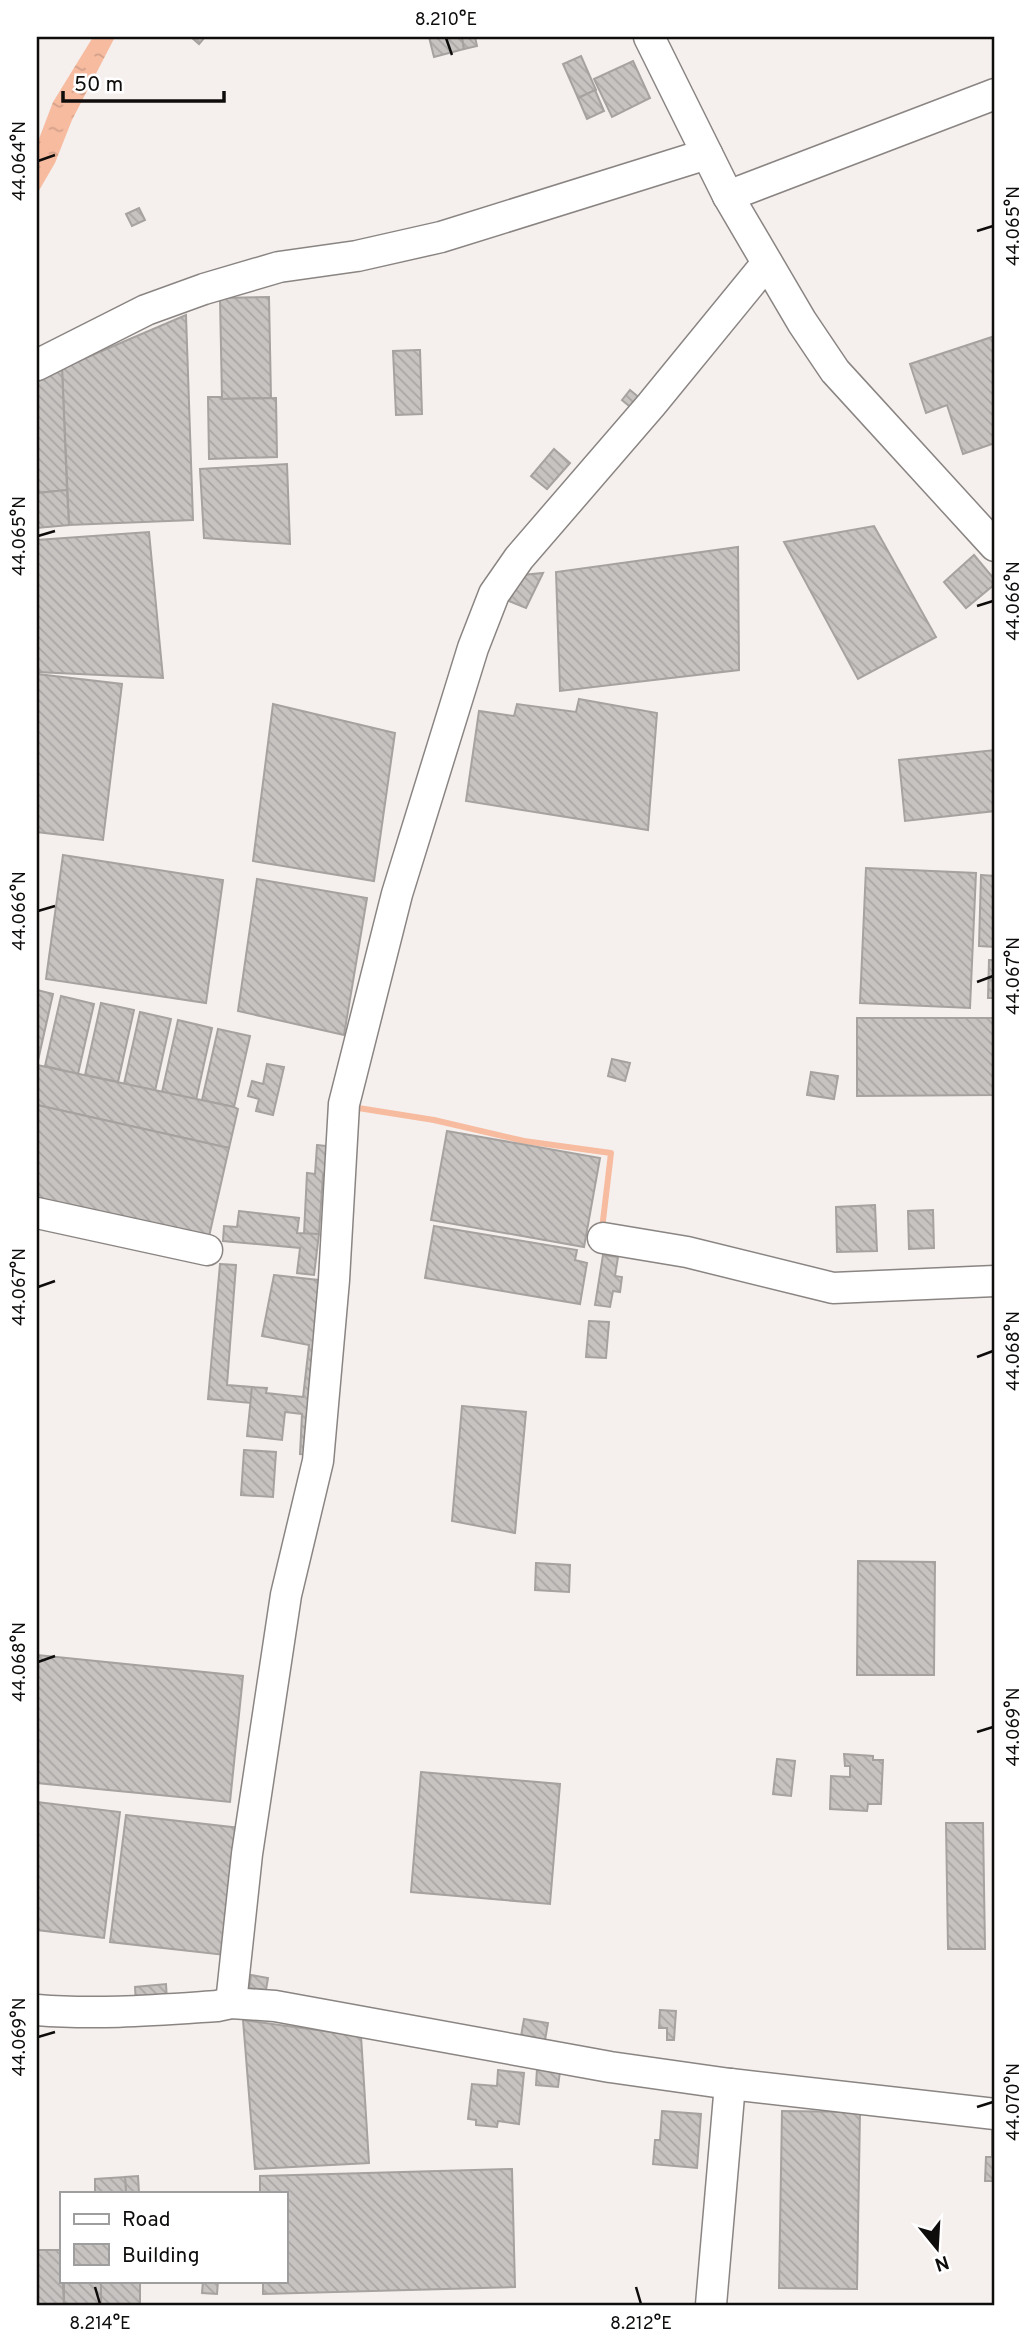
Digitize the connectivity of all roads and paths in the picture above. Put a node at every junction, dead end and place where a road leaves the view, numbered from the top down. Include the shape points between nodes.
1 (649, 37) edge
2 (995, 94) edge
3 (707, 154) junction
4 (728, 196) junction
5 (766, 263) junction
6 (37, 365) edge
7 (995, 546) edge
8 (37, 1213) edge
9 (603, 1238) dead end
10 (207, 1250) dead end
11 (995, 1281) edge
12 (231, 2003) junction
13 (37, 2010) edge
14 (730, 2084) junction
15 (995, 2114) edge
16 (711, 2305) edge

1 - 3 street
2 - 4 street
3 - 4 street
3 - 6 street via 441,237 279,267 204,289 146,310
4 - 5 street
5 - 7 street via 835,371
5 - 12 street via 519,558 494,594 397,894 344,1104 318,1461 284,1608 247,1854
8 - 10 street
9 - 11 street via 687,1252 833,1288
12 - 13 street via 130,2012
12 - 14 street via 275,2006 610,2067
14 - 15 street
14 - 16 street

